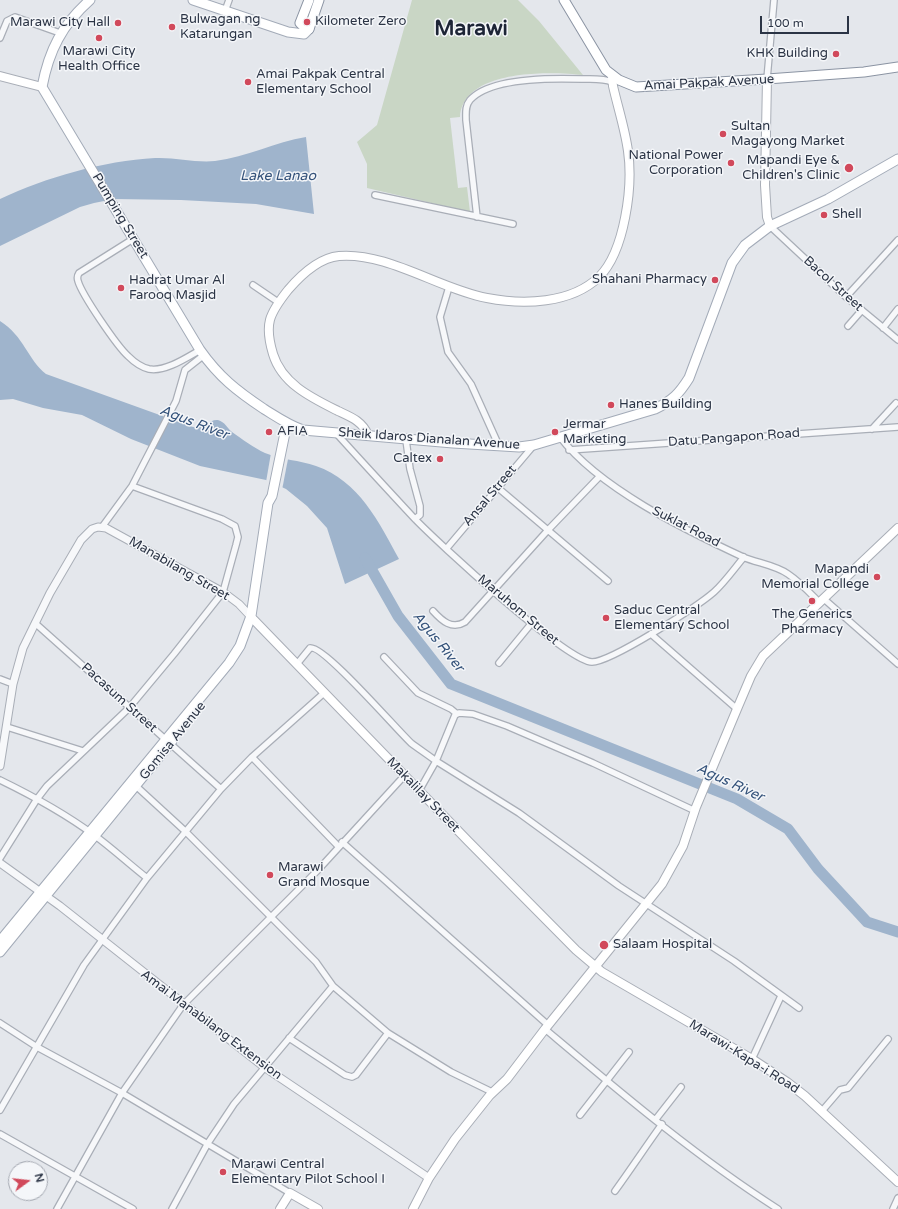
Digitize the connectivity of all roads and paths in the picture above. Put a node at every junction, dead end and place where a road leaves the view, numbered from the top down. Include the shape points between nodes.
1 (90, 0) edge
2 (193, 0) edge
3 (229, 0) edge
4 (309, 0) edge
5 (319, 0) edge
6 (564, 0) edge
7 (774, 0) edge
8 (225, 11) junction
9 (300, 24) junction
10 (309, 29) junction
11 (288, 32) junction
12 (60, 33) junction
13 (0, 38) edge
14 (898, 67) edge
15 (0, 76) edge
16 (612, 79) junction
17 (767, 79) junction
18 (42, 87) junction
19 (898, 159) edge
20 (374, 195) dead end
21 (477, 217) junction
22 (513, 224) dead end
23 (770, 226) junction
24 (133, 239) junction
25 (898, 240) edge
26 (253, 285) dead end
27 (448, 287) junction
28 (846, 297) junction
29 (278, 302) junction
30 (898, 309) edge
31 (862, 310) junction
32 (848, 326) dead end
33 (883, 328) junction
34 (898, 340) edge
35 (202, 353) junction
36 (896, 403) dead end
37 (287, 423) junction
38 (898, 427) edge
39 (872, 428) junction
40 (336, 433) junction
41 (368, 435) junction
42 (560, 438) junction
43 (406, 440) junction
44 (534, 445) junction
45 (498, 446) junction
46 (569, 450) junction
47 (600, 476) junction
48 (132, 486) junction
49 (498, 487) junction
50 (416, 519) junction
51 (100, 527) junction
52 (898, 528) edge
53 (548, 530) junction
54 (447, 548) junction
55 (744, 557) junction
56 (608, 581) dead end
57 (494, 591) junction
58 (223, 592) junction
59 (822, 601) junction
60 (433, 611) dead end
61 (252, 618) junction
62 (35, 622) junction
63 (531, 624) junction
64 (651, 634) junction
65 (384, 656) dead end
66 (499, 663) dead end
67 (297, 664) junction
68 (898, 664) edge
69 (0, 679) edge
70 (13, 684) junction
71 (324, 693) junction
72 (129, 708) junction
73 (737, 709) junction
74 (457, 714) junction
75 (8, 727) junction
76 (167, 742) junction
77 (83, 751) junction
78 (252, 757) junction
79 (436, 761) junction
80 (0, 766) edge
81 (405, 775) junction
82 (0, 780) edge
83 (136, 786) junction
84 (221, 789) junction
85 (419, 790) junction
86 (37, 799) junction
87 (694, 808) junction
88 (185, 831) junction
89 (93, 834) junction
90 (340, 844) junction
91 (0, 858) edge
92 (0, 863) edge
93 (146, 878) junction
94 (43, 894) junction
95 (646, 902) junction
96 (270, 916) junction
97 (102, 940) junction
98 (0, 941) edge
99 (0, 952) edge
100 (596, 967) junction
101 (333, 986) junction
102 (781, 996) junction
103 (183, 1005) junction
104 (799, 1008) dead end
105 (0, 1023) edge
106 (546, 1027) junction
107 (388, 1033) junction
108 (289, 1038) junction
109 (888, 1039) dead end
110 (37, 1047) junction
111 (629, 1052) dead end
112 (752, 1059) junction
113 (264, 1067) junction
114 (608, 1082) junction
115 (681, 1087) dead end
116 (492, 1092) junction
117 (122, 1094) junction
118 (0, 1110) edge
119 (822, 1111) junction
120 (580, 1115) dead end
121 (656, 1119) junction
122 (662, 1124) junction
123 (0, 1134) edge
124 (208, 1143) junction
125 (75, 1176) junction
126 (429, 1178) junction
127 (898, 1182) edge
128 (615, 1191) dead end
129 (290, 1193) junction
130 (898, 1198) edge
131 (57, 1209) edge
132 (133, 1209) edge
133 (172, 1209) edge
134 (280, 1209) edge
135 (318, 1209) edge
136 (412, 1209) edge
137 (778, 1209) edge
138 (893, 1209) edge

1 - 12 main road
2 - 8 main road
3 - 8 street
4 - 9 main road
5 - 10 main road
6 - 16 main road, Amai Pakpak Avenue
7 - 17 street
8 - 11 main road
9 - 10 main road via 303,28
9 - 11 main road
10 - 11 main road via 304,34
12 - 13 street via 15,17 7,21
12 - 18 main road via 50,56
14 - 17 main road, Amai Pakpak Avenue
15 - 18 main road
16 - 17 main road, Amai Pakpak Avenue via 641,87
16 - 21 street via 518,80 495,86 470,99 466,107 466,120
16 - 27 main road via 628,150 629,191 622,230 603,272 589,285 559,298 524,303 486,298
17 - 23 main road via 766,185 767,217
18 - 24 main road, Pumping Street
19 - 23 main road, Sheik Idaros Dianalan Avenue via 828,199
20 - 21 street
21 - 22 street
23 - 28 street, Bacol Street
23 - 42 main road, Sheik Idaros Dianalan Avenue via 745,245 732,263 689,378 680,393 655,409
24 - 35 main road, Pumping Street
24 - 35 street via 79,272 78,279 83,291 127,355 141,366 158,369
25 - 28 street
26 - 29 street
27 - 29 main road via 384,263 337,256 310,268
27 - 45 street via 440,317 448,352 471,384
28 - 31 street, Bacol Street
29 - 41 main road via 271,313 269,334 280,371 293,384 360,422
30 - 33 street
31 - 32 street
31 - 33 street, Bacol Street
33 - 34 street, Bacol Street
35 - 37 main road, Pumping Street via 228,384
35 - 48 street via 185,370 176,401
36 - 39 street
37 - 40 main road, Sheik Idaros Dianalan Avenue via 303,430
37 - 61 main road, Gomisa Avenue
38 - 39 street, Datu Pangapon Road
39 - 46 street, Datu Pangapon Road
40 - 41 main road, Sheik Idaros Dianalan Avenue
40 - 50 street, Maruhom Street
41 - 43 main road, Sheik Idaros Dianalan Avenue
42 - 44 main road, Sheik Idaros Dianalan Avenue
42 - 46 street, Suklat Road
43 - 45 main road, Sheik Idaros Dianalan Avenue
43 - 50 street via 410,469 420,506 420,515
44 - 45 main road, Sheik Idaros Dianalan Avenue
44 - 49 street, Ansal Street
46 - 47 street, Suklat Road
47 - 53 street
47 - 55 street, Suklat Road via 652,510
48 - 51 street
48 - 58 street via 226,520 235,526 238,537
49 - 53 street
49 - 54 street, Ansal Street
50 - 54 street, Maruhom Street
51 - 58 street, Manabilang Street via 111,530
51 - 62 street via 92,529 81,540
52 - 59 main road
53 - 56 street
53 - 57 street
54 - 57 street, Maruhom Street
55 - 59 street, Suklat Road via 787,573
55 - 64 street, Maruhom Street via 714,592
57 - 60 street via 460,626 449,625
57 - 63 street, Maruhom Street
58 - 61 street, Manabilang Street
58 - 72 street
59 - 68 street, Suklat Road
59 - 73 main road via 763,656
61 - 67 main road, Makalilay Street
61 - 76 main road, Gomisa Avenue via 244,648 233,666
62 - 70 street via 23,648
62 - 72 street, Pacasum Street
63 - 64 street, Maruhom Street via 588,662 608,657
63 - 66 street
64 - 73 street
65 - 74 street via 418,693
67 - 71 main road, Makalilay Street
67 - 79 street via 310,648 316,648 335,664 410,742
69 - 70 street
70 - 75 street
71 - 78 street
71 - 81 main road, Makalilay Street
72 - 76 street, Pacasum Street
72 - 77 street
73 - 87 main road
74 - 79 street
74 - 87 street via 473,714 507,726
75 - 77 street
75 - 80 street
76 - 83 main road, Gomisa Avenue
76 - 84 street, Pacasum Street
76 - 89 main road, Gomisa Avenue
77 - 86 street
78 - 84 street
78 - 90 street
79 - 85 street
79 - 95 street via 519,813 619,886
81 - 85 main road, Makalilay Street
81 - 90 street
82 - 86 street
83 - 88 street
83 - 89 main road, Gomisa Avenue
84 - 88 street
85 - 100 main road, Makalilay Street via 576,950
86 - 89 street
86 - 91 street
87 - 95 main road via 676,860 662,884
88 - 93 street
88 - 96 street
89 - 93 street
89 - 94 main road, Gomisa Avenue
90 - 96 street via 318,870
90 - 106 street
92 - 94 street, Amai Manabilang Extension
93 - 97 street
94 - 97 street, Amai Manabilang Extension
94 - 98 main road, Gomisa Avenue
94 - 99 main road, Gomisa Avenue
95 - 100 main road
95 - 102 street via 740,965
96 - 101 street via 316,962
96 - 103 street
97 - 103 street, Amai Manabilang Extension
97 - 110 street via 84,965
100 - 106 main road
100 - 112 main road, Marawi-Kapa-i Road
101 - 107 street
101 - 108 street
102 - 104 street
102 - 112 street
103 - 113 street, Amai Manabilang Extension
103 - 117 street
105 - 110 street
106 - 114 street
106 - 116 main road via 507,1079
107 - 108 street via 352,1077
107 - 116 street via 451,1072
108 - 113 street
109 - 119 street via 848,1088 840,1090
110 - 117 street
110 - 118 street
111 - 114 street
112 - 119 main road, Marawi-Kapa-i Road via 787,1082
113 - 124 street via 234,1104
113 - 126 street, Amai Manabilang Extension
114 - 120 street
114 - 121 street
115 - 121 street
116 - 126 main road via 455,1139
117 - 124 street
117 - 125 street
119 - 127 main road, Marawi-Kapa-i Road
121 - 122 street
122 - 128 street
122 - 137 street via 737,1183
123 - 125 street
124 - 129 street
124 - 133 street
125 - 131 street
125 - 132 street
126 - 136 main road
129 - 134 main road
129 - 135 main road
130 - 138 street

